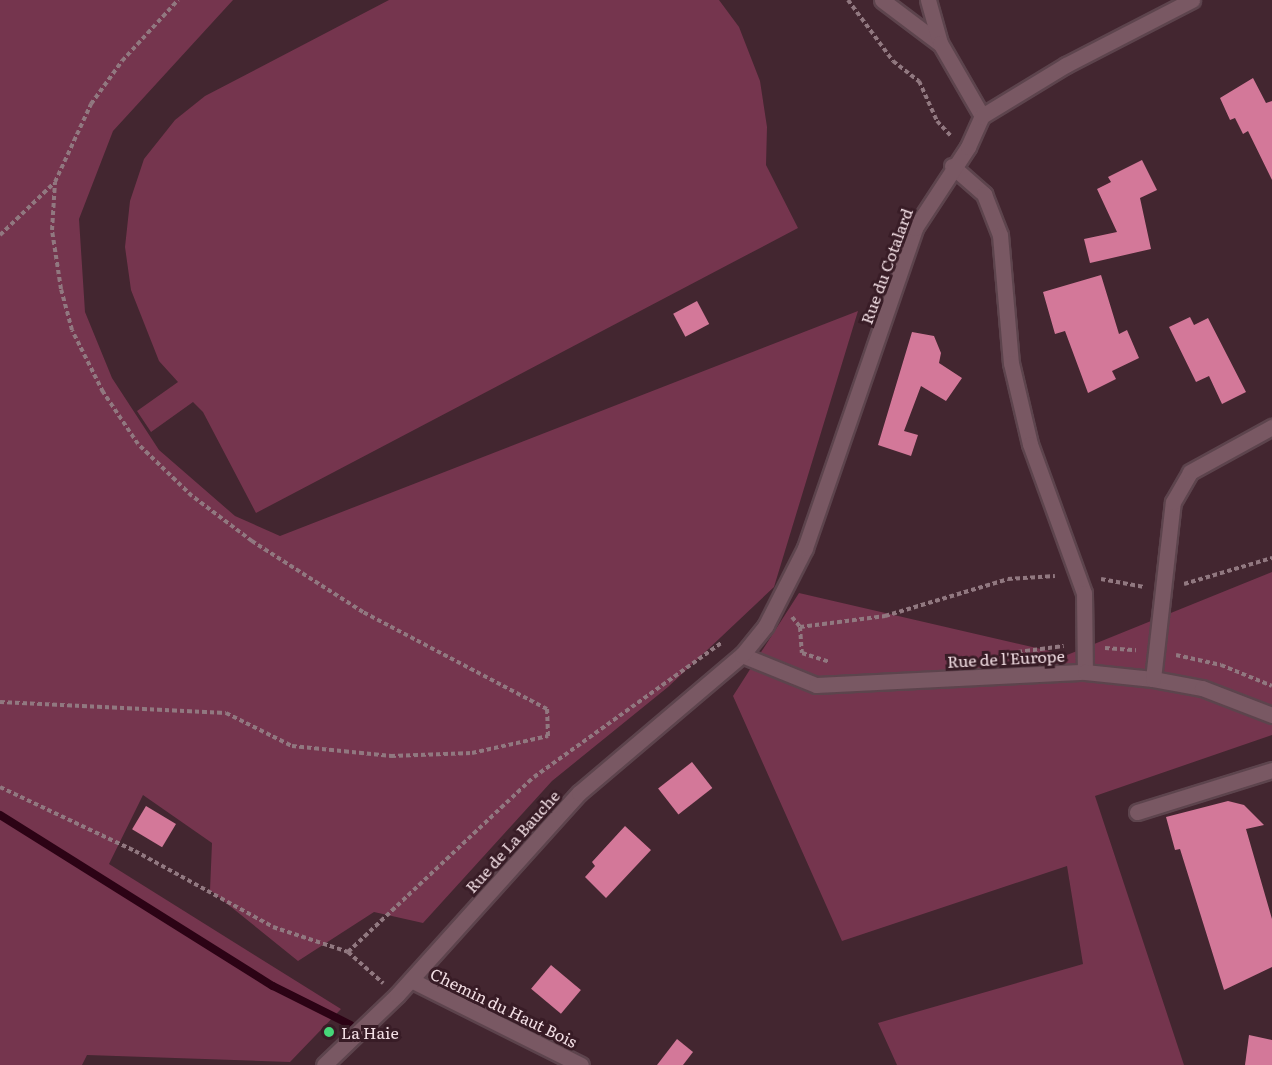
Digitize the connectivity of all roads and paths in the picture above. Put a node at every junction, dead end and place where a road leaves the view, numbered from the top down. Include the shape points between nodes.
1 (178, 0) edge
2 (848, 0) edge
3 (927, 0) edge
4 (1192, 0) edge
5 (891, 2) edge
6 (940, 43) junction
7 (982, 116) junction
8 (968, 147) junction
9 (952, 166) junction
10 (55, 182) junction
11 (0, 235) edge
12 (1272, 427) edge
13 (1272, 558) edge
14 (1078, 574) junction
15 (1162, 584) junction
16 (780, 601) junction
17 (800, 627) junction
18 (724, 641) dead end
19 (802, 653) dead end
20 (742, 656) junction
21 (1085, 672) junction
22 (1153, 679) junction
23 (0, 702) edge
24 (1272, 715) edge
25 (1272, 770) edge
26 (0, 787) edge
27 (1137, 812) dead end
28 (348, 952) junction
29 (411, 980) junction
30 (397, 995) junction
31 (324, 1065) edge
32 (581, 1065) edge

1 - 10 path via 122,61 91,104
2 - 8 path via 894,61 919,81 943,130
3 - 6 street
4 - 7 street via 1066,65
5 - 6 street
6 - 7 street
7 - 8 street, Rue du Cotalard
8 - 9 street, Rue du Cotalard
9 - 14 street via 984,194 1000,235 1011,363 1030,444
9 - 16 street, Rue du Cotalard via 915,228 805,548
10 - 11 path
10 - 23 path via 52,230 72,330 102,392 138,444 192,496 252,541 363,612 547,709 548,736 472,753 391,756 292,746 226,713
12 - 15 street via 1190,472 1173,502
13 - 15 path
14 - 15 path
14 - 17 path via 1008,579 885,616
14 - 21 street via 1084,593
15 - 22 street
16 - 17 path
16 - 20 street, Rue du Cotalard
17 - 19 path
18 - 28 path via 534,777
20 - 21 street, Rue de l'Europe via 816,685
20 - 29 street, Rue de La Bauche via 579,793
21 - 22 street, Rue de l'Europe
22 - 24 street, Rue de l'Europe via 1202,688
25 - 27 street
26 - 28 path via 135,851 273,927
28 - 30 path
29 - 30 street, Rue de La Bauche
29 - 32 street, Chemin du Haut Bois
30 - 31 street, Rue de La Bauche

